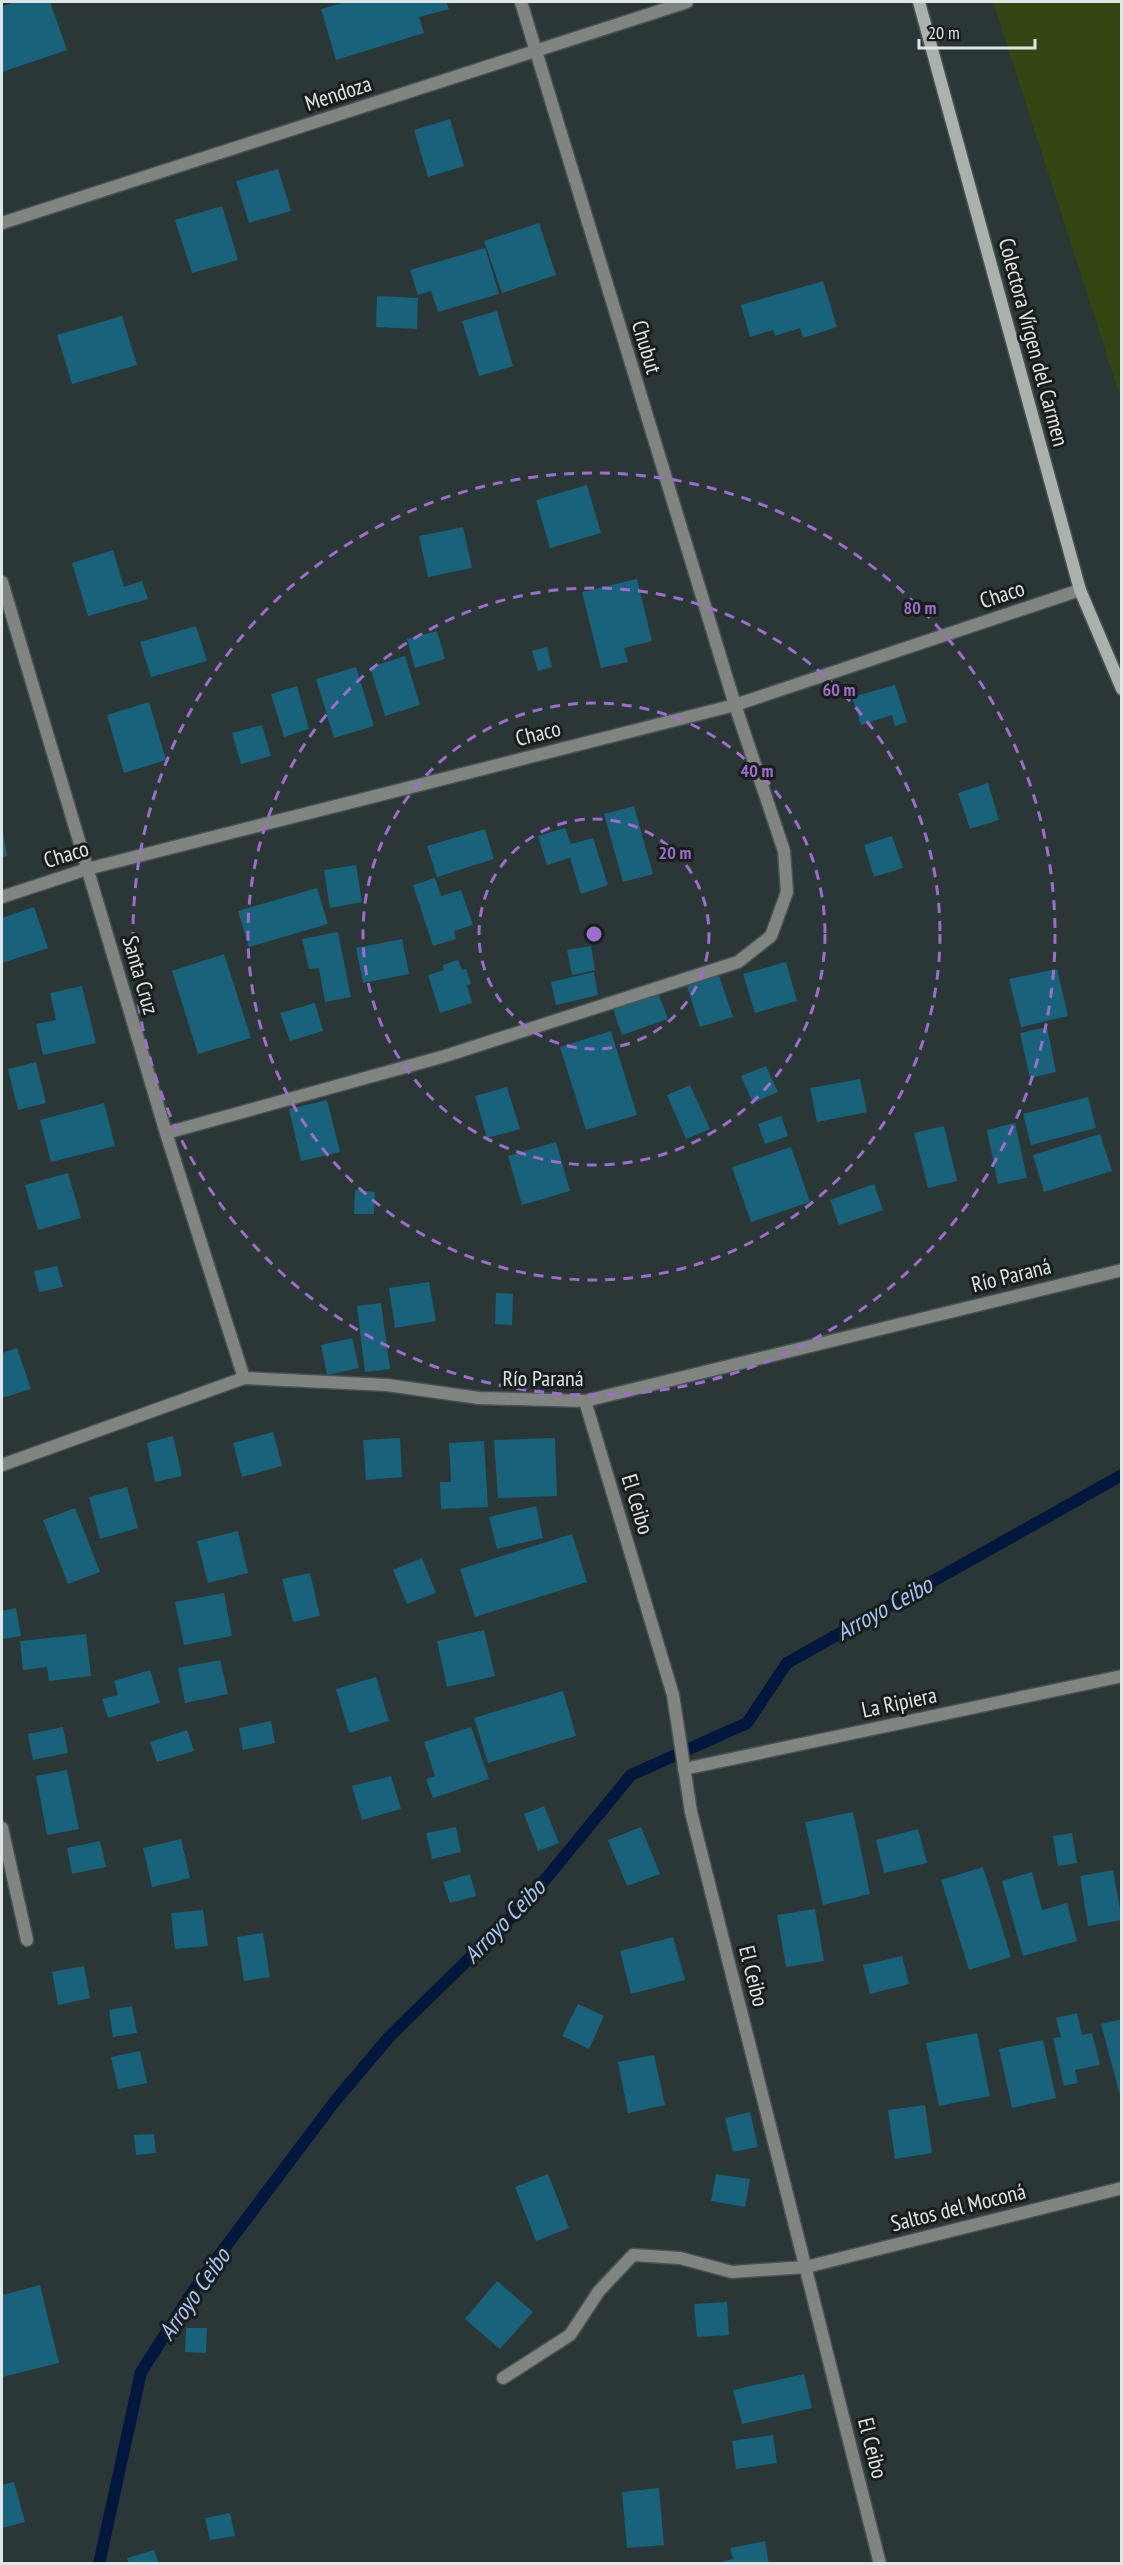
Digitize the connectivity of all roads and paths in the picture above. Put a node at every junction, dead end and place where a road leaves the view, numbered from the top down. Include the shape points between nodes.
1 (521, 2) edge
2 (687, 2) edge
3 (919, 2) edge
4 (535, 52) junction
5 (2, 223) edge
6 (2, 582) edge
7 (1080, 590) junction
8 (1122, 689) edge
9 (735, 705) junction
10 (87, 868) junction
11 (2, 897) edge
12 (166, 1133) junction
13 (1122, 1270) edge
14 (244, 1378) junction
15 (585, 1401) junction
16 (2, 1465) edge
17 (1122, 1676) edge
18 (684, 1769) junction
19 (2, 1828) edge
20 (27, 1940) dead end
21 (1122, 2187) edge
22 (806, 2267) junction
23 (503, 2378) dead end
24 (880, 2564) edge

1 - 4 street, Chubut
2 - 4 street, Mendoza
3 - 7 main road, Colectora Vírgen del Carmen
4 - 5 street, Mendoza
4 - 9 street, Chubut
6 - 10 street, Santa Cruz
7 - 8 main road, Colectora Vírgen del Carmen
7 - 9 street, Chaco
9 - 10 street, Chaco
9 - 12 street, Chubut via 784,851 786,892 771,936 738,962 444,1056
10 - 11 street, Chaco
10 - 12 street, Santa Cruz
12 - 14 street, Santa Cruz
13 - 15 street, Río Paraná
14 - 15 street, Río Paraná via 387,1385 479,1398
14 - 16 street, Río Paraná
15 - 18 street, El Ceibo via 673,1695
17 - 18 street, La Ripiera
18 - 22 street, El Ceibo via 691,1812
19 - 20 street
21 - 22 street, Saltos del Moconá
22 - 23 street, Saltos del Moconá via 732,2272 680,2258 633,2255 599,2291 570,2335
22 - 24 street, El Ceibo

